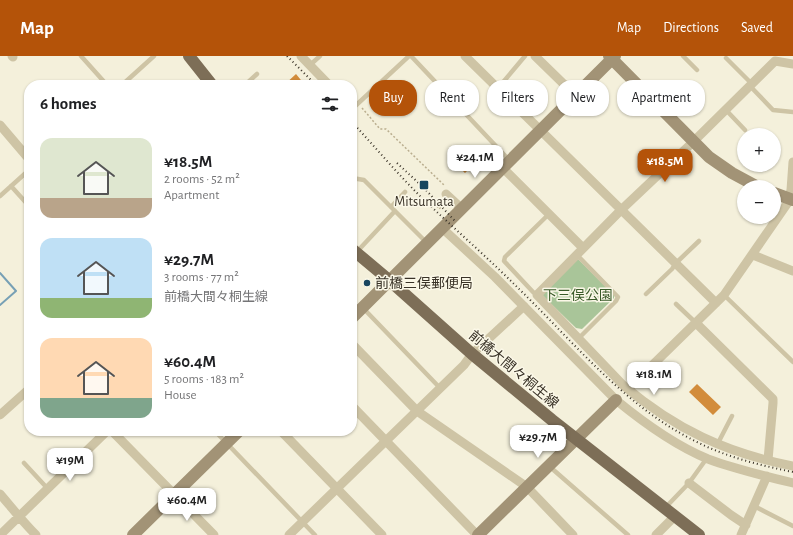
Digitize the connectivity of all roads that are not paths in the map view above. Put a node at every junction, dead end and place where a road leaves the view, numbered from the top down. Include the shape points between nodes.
1 (81, 56) edge
2 (154, 56) edge
3 (189, 56) edge
4 (301, 56) edge
5 (320, 56) edge
6 (410, 56) edge
7 (465, 56) edge
8 (525, 56) edge
9 (535, 56) edge
10 (683, 56) edge
11 (612, 57) edge
12 (726, 58) dead end
13 (772, 59) edge
14 (793, 64) edge
15 (310, 65) junction
16 (697, 70) dead end
17 (257, 74) dead end
18 (103, 80) edge
19 (128, 80) edge
20 (208, 80) edge
21 (250, 80) edge
22 (324, 80) edge
23 (490, 80) edge
24 (505, 80) edge
25 (559, 80) edge
26 (589, 80) edge
27 (751, 85) junction
28 (357, 104) edge
29 (726, 110) junction
30 (793, 112) edge
31 (556, 114) edge
32 (526, 116) edge
33 (0, 125) edge
34 (743, 128) edge
35 (540, 130) junction
36 (693, 142) junction
37 (24, 153) edge
38 (793, 162) edge
39 (506, 164) junction
40 (24, 174) edge
41 (357, 179) edge
42 (743, 180) edge
43 (11, 186) junction
44 (405, 192) dead end
45 (448, 192) road end
46 (781, 195) edge
47 (0, 196) edge
48 (791, 199) edge
49 (24, 200) edge
50 (458, 206) dead end
51 (390, 207) junction
52 (622, 210) junction
53 (395, 211) junction
54 (549, 214) junction
55 (442, 228) junction
56 (699, 242) dead end
57 (427, 243) junction
58 (357, 249) edge
59 (580, 252) junction
60 (753, 255) junction
61 (357, 256) edge
62 (676, 263) junction
63 (793, 271) edge
64 (389, 280) junction
65 (646, 294) dead end
66 (537, 295) junction
67 (724, 295) junction
68 (716, 303) junction
69 (676, 304) dead end
70 (524, 306) junction
71 (362, 308) junction
72 (357, 313) edge
73 (696, 323) junction
74 (578, 338) junction
75 (357, 349) edge
76 (472, 354) junction
77 (793, 362) edge
78 (440, 388) junction
79 (628, 389) junction
80 (24, 393) edge
81 (616, 400) junction
82 (357, 411) edge
83 (417, 411) junction
84 (0, 415) edge
85 (732, 416) dead end
86 (102, 436) edge
87 (117, 436) edge
88 (219, 436) edge
89 (234, 436) edge
90 (286, 436) edge
91 (576, 439) junction
92 (386, 440) junction
93 (226, 443) junction
94 (717, 445) junction
95 (706, 458) junction
96 (768, 460) junction
97 (24, 463) dead end
98 (549, 466) junction
99 (793, 466) edge
100 (767, 476) junction
101 (793, 482) edge
102 (689, 483) junction
103 (527, 487) junction
104 (337, 488) junction
105 (48, 489) junction
106 (0, 494) edge
107 (175, 494) junction
108 (754, 506) junction
109 (665, 508) junction
110 (675, 516) junction
111 (19, 517) junction
112 (302, 522) junction
113 (746, 525) junction
114 (793, 526) edge
115 (0, 535) edge
116 (36, 535) edge
117 (133, 535) edge
118 (214, 535) edge
119 (289, 535) edge
120 (315, 535) edge
121 (382, 535) edge
122 (478, 535) edge
123 (573, 535) edge
124 (628, 535) edge
125 (656, 535) edge
126 (699, 535) edge
127 (741, 535) edge

1 - 18 lane
2 - 19 lane
3 - 20 main road
4 - 15 street
5 - 15 lane
6 - 28 lane
6 - 39 lane
7 - 23 street
8 - 24 lane
9 - 25 street
10 - 16 lane
11 - 26 street
11 - 36 street
12 - 27 lane
13 - 14 street
13 - 27 street
15 - 22 street
17 - 21 lane
27 - 29 street
27 - 30 lane via 773,110
29 - 34 lane
29 - 36 street
31 - 35 street
32 - 35 street
33 - 37 street
35 - 39 street
35 - 52 street
36 - 42 street via 719,165
36 - 52 street
38 - 48 street
39 - 54 street
39 - 55 street
40 - 43 lane
41 - 51 lane via 364,180
43 - 47 lane
43 - 49 lane
44 - 51 lane
45 - 50 street
46 - 48 street
48 - 60 street
51 - 53 lane
52 - 59 street
52 - 62 street
53 - 57 lane
53 - 58 lane
54 - 59 street
54 - 66 lane via 504,261
55 - 57 street
55 - 70 street
56 - 62 lane
57 - 64 street
59 - 66 street
59 - 74 lane via 618,297
60 - 63 street
60 - 67 street
61 - 64 main road, 前橋大間々桐生線
62 - 65 lane
62 - 68 street
64 - 71 street
64 - 76 main road, 前橋大間々桐生線
66 - 74 street
67 - 68 street
67 - 77 lane
68 - 73 street
69 - 73 lane
70 - 76 street
70 - 81 street
71 - 72 street
71 - 78 lane
73 - 79 street
73 - 96 street via 773,399
74 - 79 street
75 - 83 street
76 - 78 street
76 - 91 main road, 前橋大間々桐生線
78 - 83 street
79 - 94 street via 672,421
80 - 84 street
81 - 91 street
81 - 95 street via 655,430
82 - 92 street
83 - 92 street
83 - 103 street
85 - 94 lane
86 - 105 street
87 - 107 street
88 - 93 lane
89 - 93 street
90 - 104 street
91 - 98 street
91 - 109 main road, 前橋大間々桐生線
92 - 104 street
92 - 122 street
93 - 107 street
93 - 112 lane
94 - 96 street
95 - 100 street
95 - 102 lane
96 - 99 street
97 - 105 lane
98 - 103 street
98 - 124 lane
100 - 101 street
100 - 108 street
102 - 109 lane
102 - 113 street
103 - 122 street
103 - 123 street
104 - 112 street
104 - 121 street
105 - 111 street
106 - 111 street
107 - 117 street
107 - 118 street
108 - 113 street
108 - 114 lane
109 - 110 main road, 前橋大間々桐生線
110 - 125 street
110 - 126 main road, 前橋大間々桐生線
111 - 115 street
111 - 116 street
112 - 119 street
112 - 120 lane
113 - 127 street

